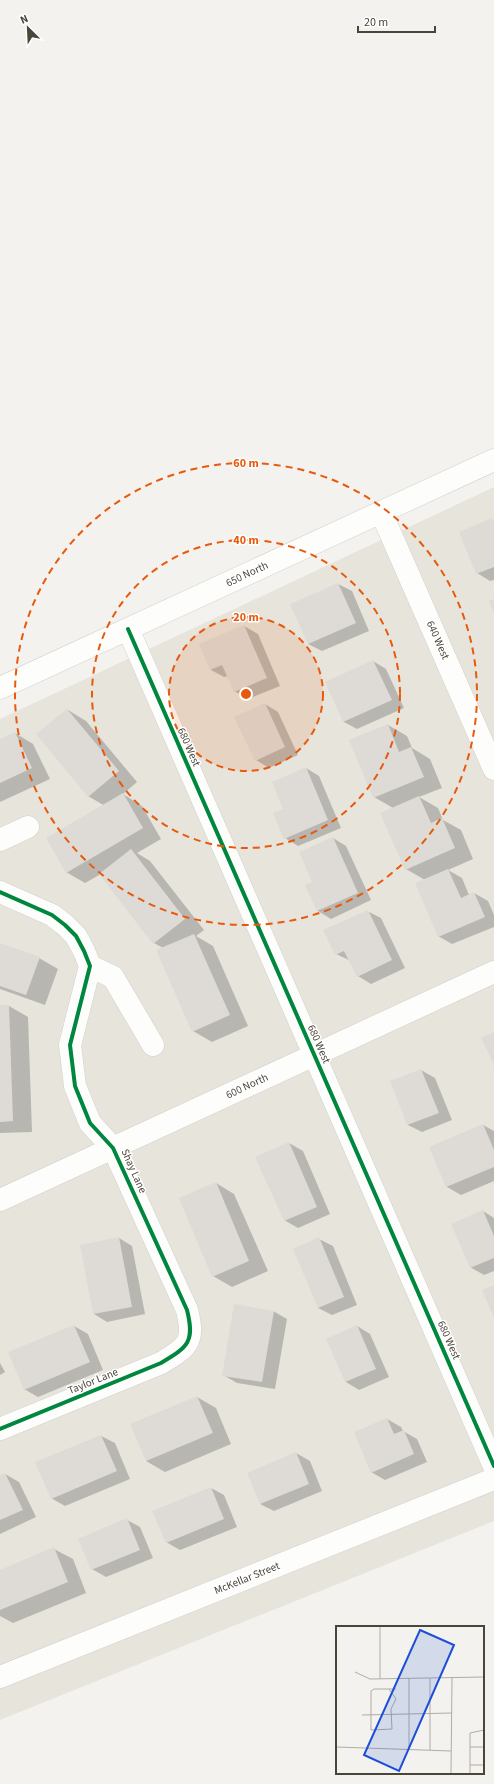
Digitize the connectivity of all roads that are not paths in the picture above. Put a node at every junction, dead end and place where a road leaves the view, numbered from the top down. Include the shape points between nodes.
1 (494, 460) edge
2 (381, 512) junction
3 (128, 629) junction
4 (0, 688) edge
5 (494, 769) edge
6 (28, 827) dead end
7 (0, 840) edge
8 (0, 892) edge
9 (90, 966) junction
10 (494, 972) edge
11 (153, 1045) dead end
12 (314, 1055) junction
13 (113, 1148) junction
14 (0, 1200) edge
15 (189, 1342) joint
16 (0, 1429) edge
17 (494, 1466) edge
18 (494, 1479) edge
19 (0, 1677) edge

1 - 2 street, 650 North
2 - 3 street, 650 North
2 - 5 street, 640 West
3 - 4 street, 650 North
3 - 12 street, 680 West
6 - 7 street
8 - 9 street via 52,916 65,925 76,936
9 - 11 street via 113,977
9 - 13 street, Shay Lane via 70,1045 75,1086 90,1123
10 - 12 street, 600 North
12 - 13 street, 600 North
12 - 17 street, 680 West
13 - 14 street, 600 North
13 - 15 street, Shay Lane via 187,1310 191,1326
15 - 16 street, Taylor Lane via 177,1354 161,1363
18 - 19 street, McKellar Street

